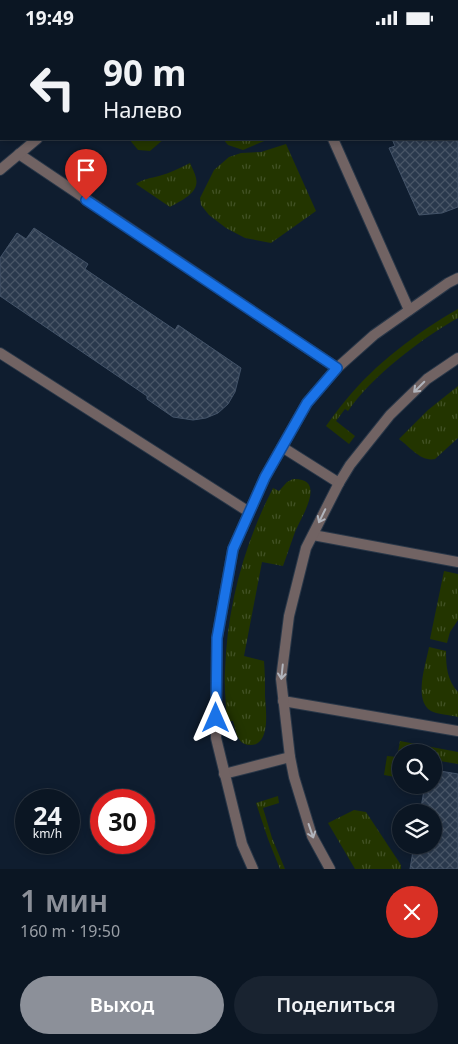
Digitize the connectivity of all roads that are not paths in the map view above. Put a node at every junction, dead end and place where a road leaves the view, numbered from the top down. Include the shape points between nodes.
1 (36, 140) edge
2 (333, 140) edge
3 (18, 155) junction
4 (0, 170) edge
5 (458, 278) edge
6 (409, 310) junction
7 (0, 353) edge
8 (458, 358) edge
9 (337, 368) junction
10 (282, 447) junction
11 (339, 483) junction
12 (249, 512) junction
13 (313, 535) junction
14 (458, 562) edge
15 (283, 701) junction
16 (458, 731) edge
17 (290, 757) junction
18 (224, 773) junction
19 (253, 869) edge
20 (330, 869) edge

1 - 3 street
2 - 6 street
3 - 4 street
3 - 9 street
5 - 6 street
6 - 9 street
7 - 12 street
8 -> 11 street via 427,379 390,415
9 - 10 street via 307,403
10 - 11 street
10 - 12 street
11 -> 13 street
12 - 18 street via 233,549 217,638 216,737
13 - 14 street
13 -> 15 street via 306,548 289,616 281,679
15 - 16 street
15 - 17 street
17 - 18 street
17 -> 20 street via 312,836
18 - 19 street via 242,843

